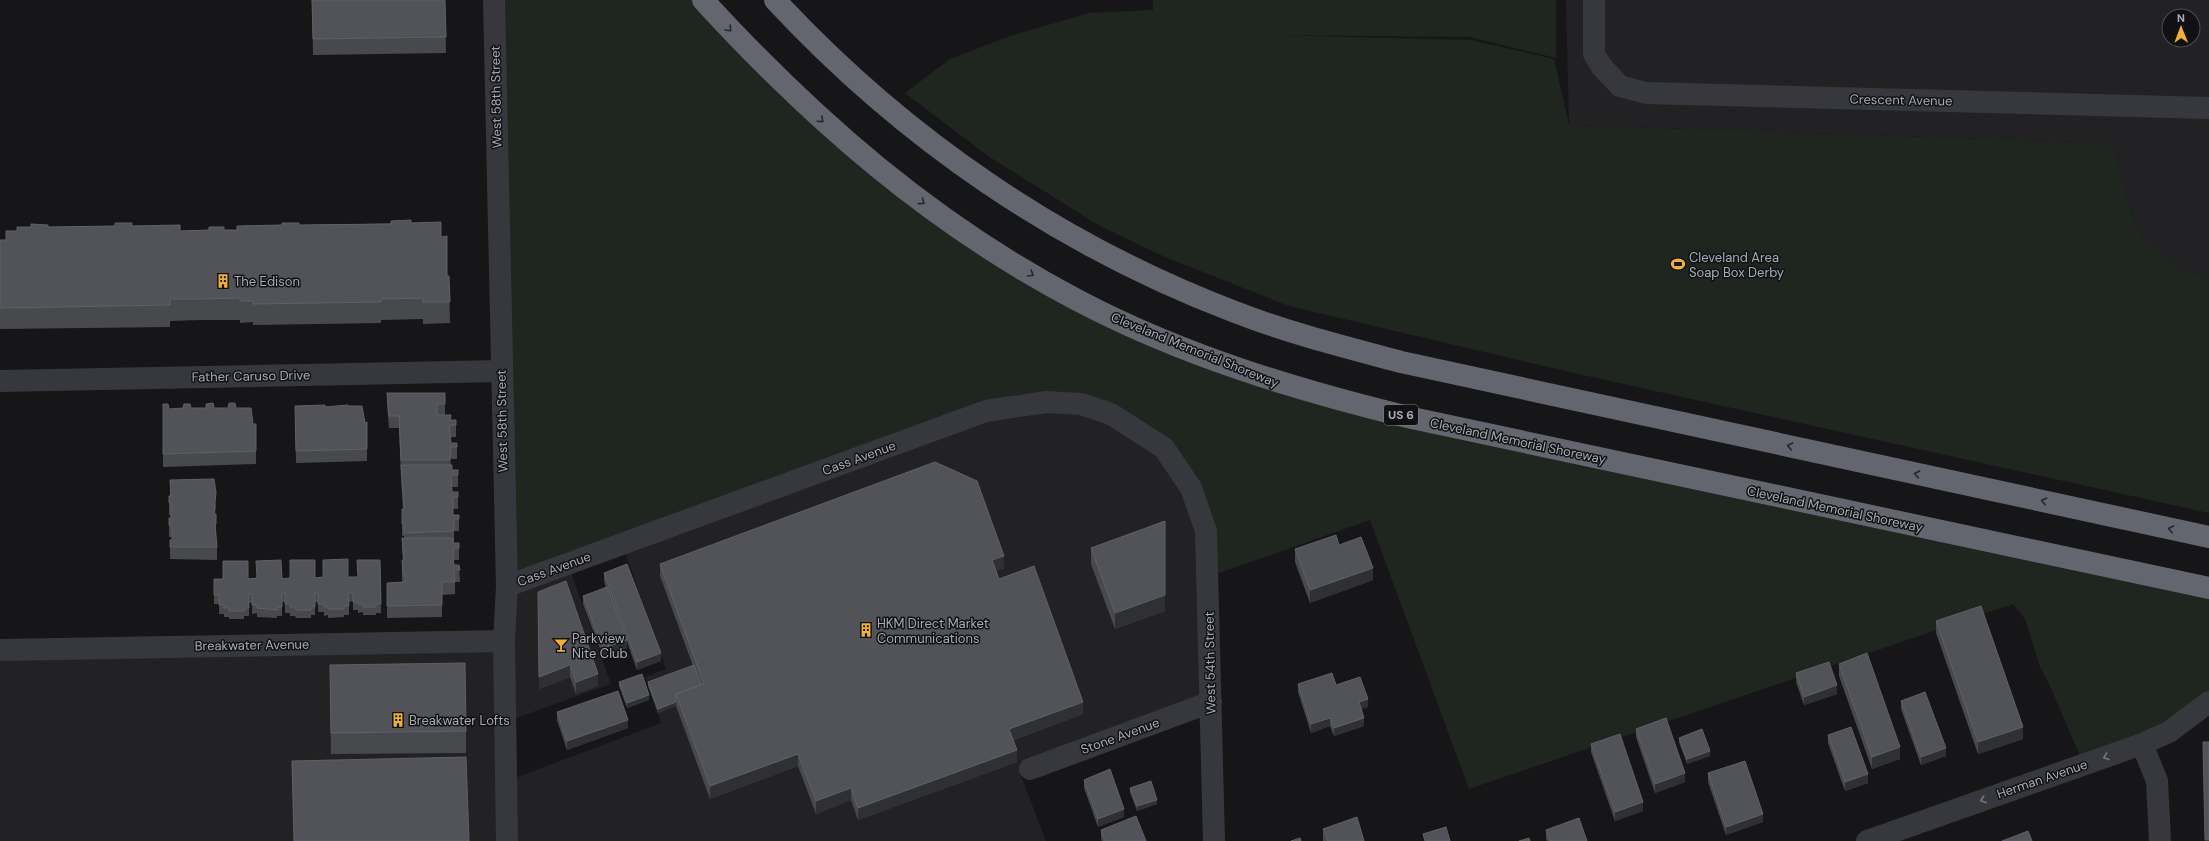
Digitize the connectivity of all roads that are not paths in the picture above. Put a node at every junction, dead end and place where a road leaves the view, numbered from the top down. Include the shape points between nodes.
1 (494, 0) edge
2 (703, 0) edge
3 (775, 0) edge
4 (1594, 0) edge
5 (2209, 108) edge
6 (501, 371) junction
7 (0, 381) edge
8 (1191, 488) joint
9 (2209, 537) edge
10 (507, 586) junction
11 (2209, 588) edge
12 (504, 641) junction
13 (0, 650) edge
14 (1211, 702) junction
15 (2209, 702) edge
16 (2142, 744) junction
17 (1030, 769) dead end
18 (507, 841) edge
19 (1214, 841) edge
20 (1867, 841) edge
21 (2160, 841) edge

1 - 6 street, West 58th Street
2 -> 11 highway, Cleveland Memorial Shoreway / US 6 via 783,84 821,119 884,174 958,228 1079,301 1203,356 1327,398 1412,418
9 -> 3 highway via 1401,362 1318,340 1236,312 1115,259 1003,194 937,148 892,112 833,60
4 - 5 street, Crescent Avenue via 1594,54 1620,86 1646,94
6 - 7 street, Father Caruso Drive
6 - 10 street, West 58th Street
8 - 10 street, Cass Avenue via 1164,448 1111,414 1081,404 1046,402 986,411
8 - 14 street, West 54th Street via 1206,532
10 - 12 street, West 58th Street
12 - 13 street, Breakwater Avenue
12 - 18 street, West 58th Street
14 - 17 street, Stone Avenue
14 - 19 street, West 54th Street
15 - 16 street, Herman Avenue via 2169,732
16 -> 20 street, Herman Avenue
16 - 21 street via 2157,781

